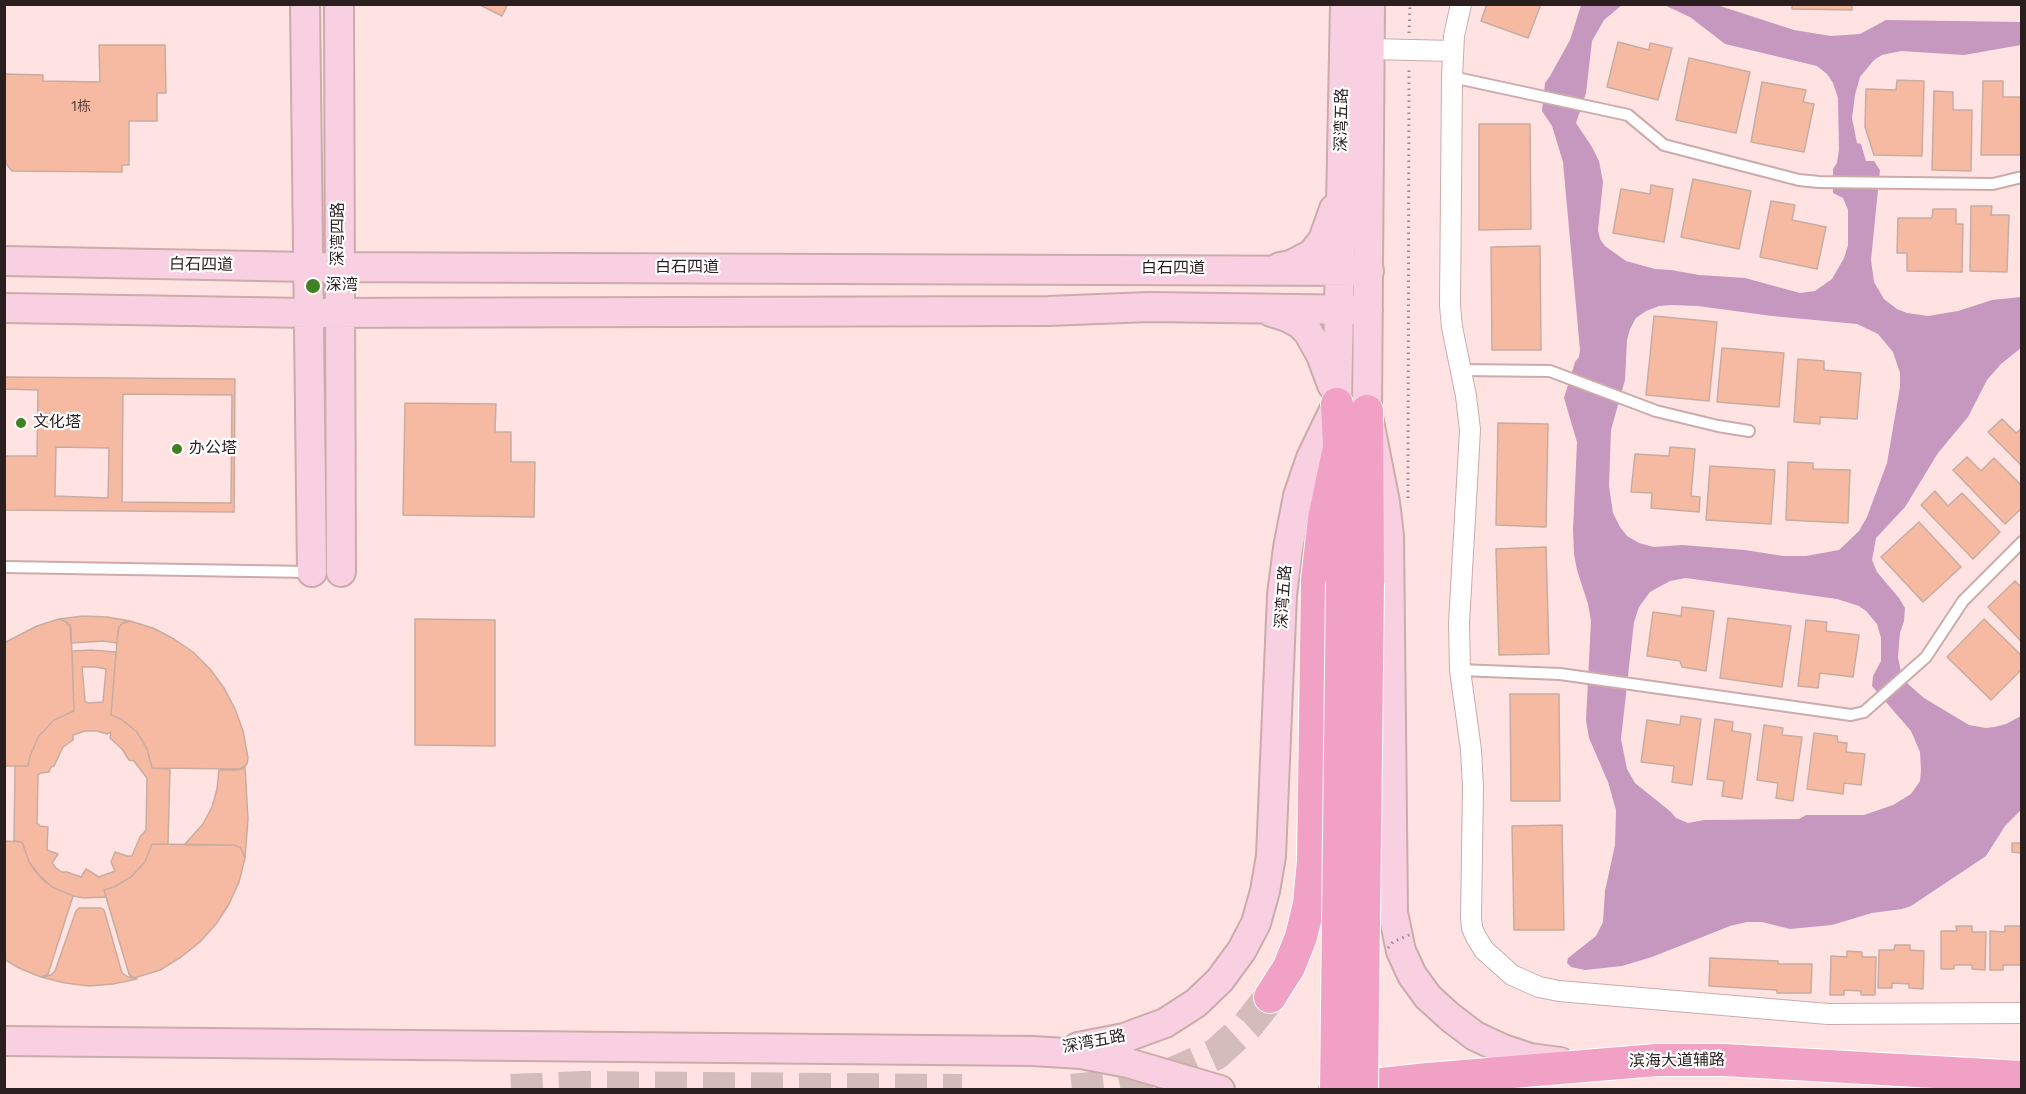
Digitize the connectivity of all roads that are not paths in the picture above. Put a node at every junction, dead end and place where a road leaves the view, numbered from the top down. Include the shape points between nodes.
1 (305, 4) edge
2 (339, 4) edge
3 (1345, 4) edge
4 (1370, 4) edge
5 (1461, 4) edge
6 (1370, 49) junction
7 (1453, 51) junction
8 (1452, 77) junction
9 (2022, 177) edge
10 (1341, 183) junction
11 (4, 261) edge
12 (308, 267) junction
13 (339, 267) junction
14 (1264, 270) junction
15 (1340, 271) junction
16 (1369, 271) junction
17 (4, 308) edge
18 (1259, 308) junction
19 (1339, 309) junction
20 (1368, 310) junction
21 (308, 313) junction
22 (340, 313) junction
23 (1460, 370) junction
24 (1337, 404) junction
25 (1367, 411) junction
26 (1749, 431) dead end
27 (1339, 448) junction
28 (2022, 543) edge
29 (4, 567) edge
30 (326, 572) junction
31 (1355, 582) junction
32 (1460, 670) junction
33 (1270, 997) tunnel mouth
34 (2022, 1013) edge
35 (4, 1041) edge
36 (1033, 1051) junction
37 (1589, 1065) junction
38 (2022, 1077) edge
39 (1220, 1089) edge
40 (1334, 1089) edge
41 (1362, 1089) edge

1 - 12 street, 深湾四路
2 - 13 street, 深湾四路
3 - 10 street, 深湾五路
4 - 6 street, 深湾五路
5 - 7 street
6 - 7 street
6 - 16 street, 深湾五路
7 - 8 street
8 - 9 lane via 1628,115 1664,146 1799,180 1993,184
8 - 23 street via 1450,316
10 - 14 street via 1330,224 1312,254 1291,265
10 - 15 street, 深湾五路
11 - 12 street, 白石四道
12 - 13 street, 白石四道
12 - 21 street, 深湾四路
13 - 14 street, 白石四道
13 - 22 street, 深湾四路
14 - 15 street, 白石四道
15 - 16 street, 白石四道
15 - 19 street, 深湾五路
16 - 20 street, 深湾五路
17 - 21 street
18 - 19 street
18 - 22 street
18 - 24 street via 1287,317 1308,332 1321,355
19 - 20 street
19 - 24 street, 深湾五路
20 - 25 street, 深湾五路
21 - 22 street
21 - 30 street, 深湾四路
22 - 30 street, 深湾四路
23 - 26 lane via 1550,371 1656,411
23 - 32 street via 1470,430 1458,623
24 - 27 main road
24 - 36 street, 深湾五路 via 1298,496 1288,548 1282,596 1271,856 1256,923 1220,980 1196,1003 1165,1023 1084,1047
25 - 31 main road
25 - 37 street, 深湾五路 via 1389,536 1391,869 1393,913 1401,951 1428,997 1475,1036 1530,1058
27 - 31 main road via 1342,505
27 - 33 main road via 1324,518 1317,580 1309,904 1289,967
28 - 32 lane via 1963,601 1926,657 1864,712 1851,715 1560,674
29 - 30 lane
31 - 40 main road, bridge
31 - 41 main road, bridge
32 - 34 street via 1473,787 1472,928 1484,950 1512,975 1559,991 1828,1014
35 - 36 street
36 - 39 street via 1082,1054 1128,1063
37 - 38 main road, 滨海大道辅路 via 1724,1060
37 - 40 main road, 滨海大道辅路

